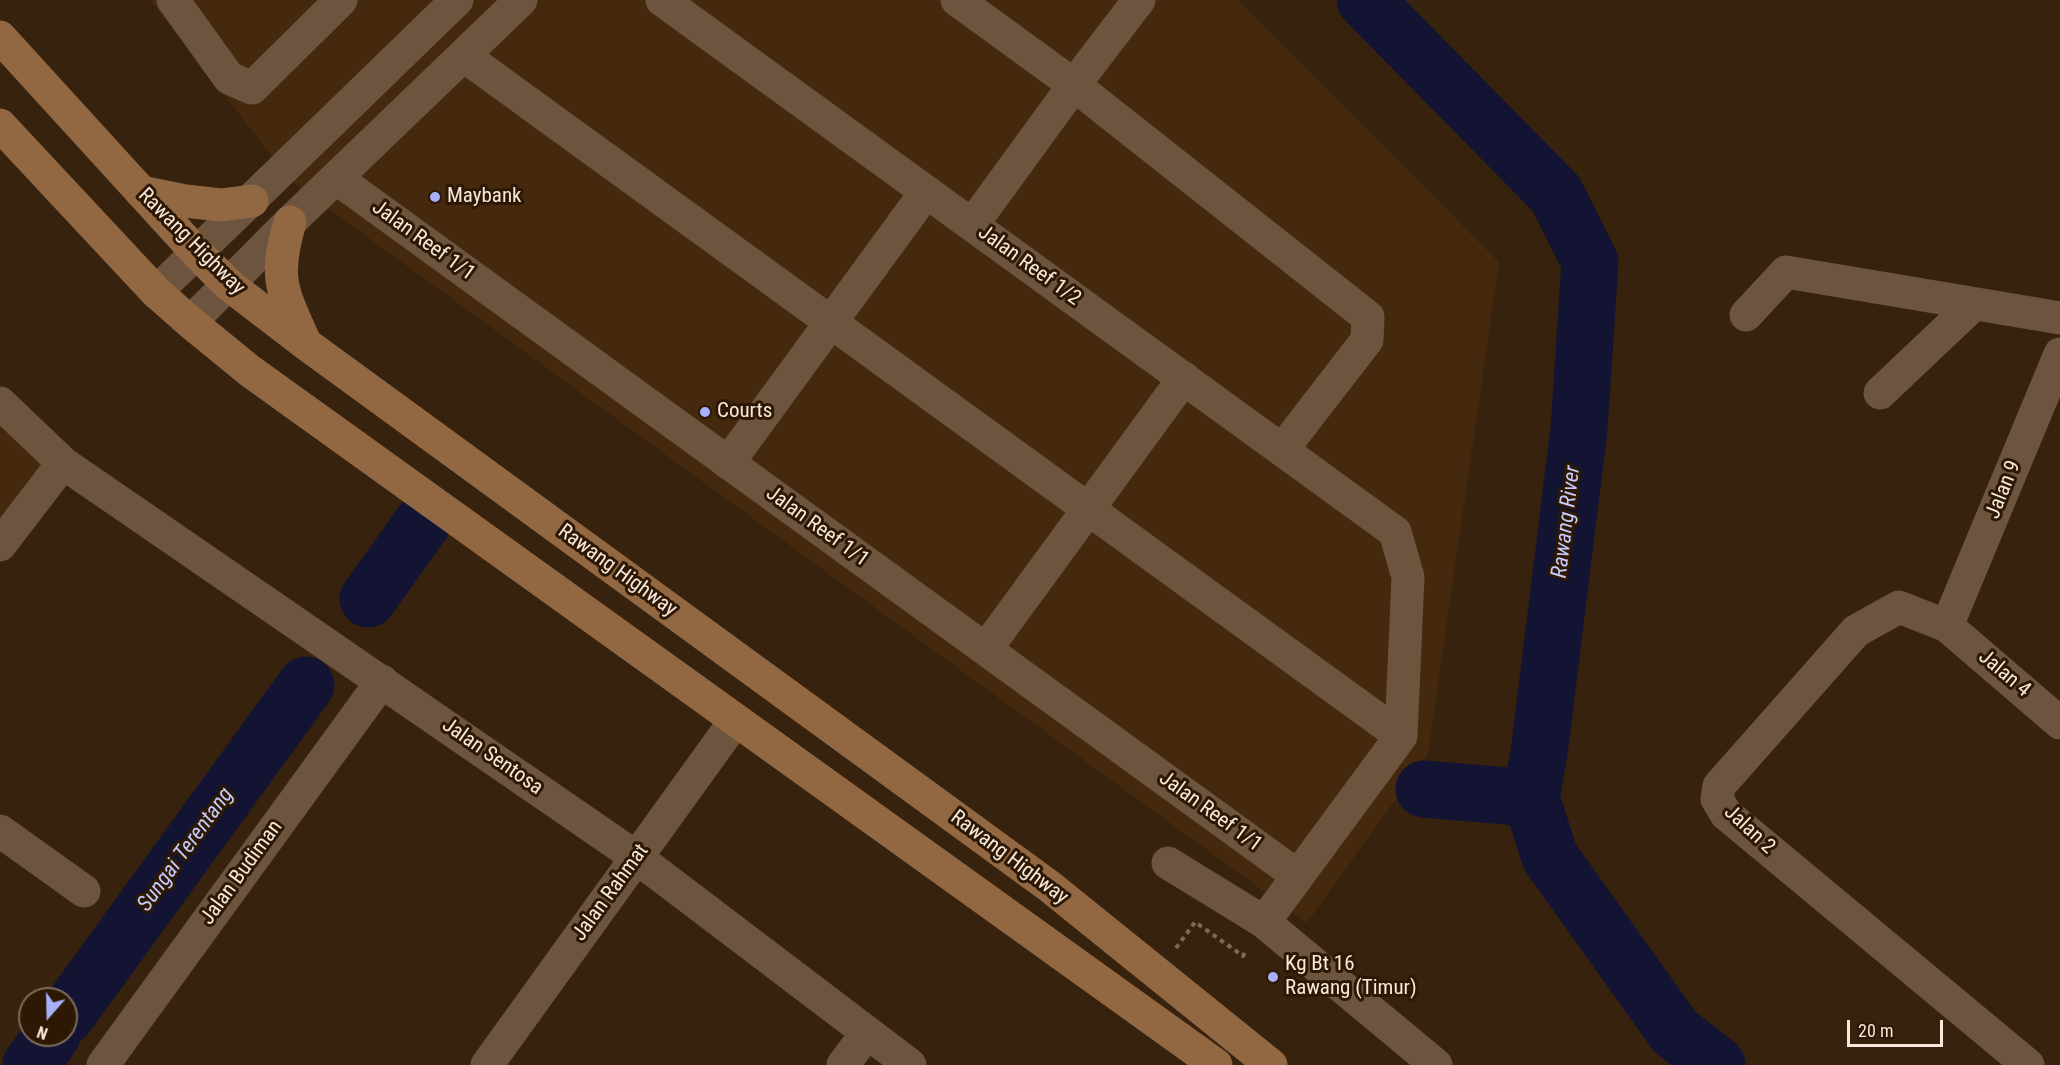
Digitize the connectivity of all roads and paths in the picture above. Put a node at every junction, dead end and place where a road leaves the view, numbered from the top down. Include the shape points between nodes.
1 (173, 0) edge
2 (340, 0) edge
3 (457, 0) edge
4 (521, 0) edge
5 (662, 0) edge
6 (957, 0) edge
7 (1139, 0) edge
8 (0, 37) edge
9 (464, 56) junction
10 (1074, 85) junction
11 (0, 125) edge
12 (336, 178) junction
13 (141, 192) junction
14 (926, 192) junction
15 (252, 201) junction
16 (290, 222) junction
17 (972, 225) junction
18 (197, 253) junction
19 (229, 285) junction
20 (156, 292) junction
21 (1974, 304) junction
22 (1746, 315) dead end
23 (2060, 318) edge
24 (189, 322) junction
25 (831, 322) junction
26 (306, 344) junction
27 (2060, 354) edge
28 (1184, 378) junction
29 (1880, 393) dead end
30 (0, 403) edge
31 (1282, 450) junction
32 (63, 463) junction
33 (728, 463) junction
34 (1089, 509) junction
35 (0, 545) edge
36 (1947, 626) junction
37 (986, 649) junction
38 (382, 681) junction
39 (735, 721) junction
40 (2060, 723) edge
41 (1401, 736) junction
42 (0, 831) edge
43 (636, 856) junction
44 (1168, 863) dead end
45 (1298, 876) junction
46 (84, 891) dead end
47 (1264, 922) junction
48 (867, 1033) junction
49 (102, 1065) edge
50 (487, 1065) edge
51 (843, 1065) edge
52 (910, 1065) edge
53 (1216, 1065) edge
54 (1271, 1065) edge
55 (1436, 1065) edge
56 (2028, 1065) edge

1 - 2 street via 229,78 252,88
3 - 15 street
4 - 9 street
5 - 14 street, Jalan Reef 1/2
6 - 10 street
7 - 10 street
8 - 13 main road, Rawang Highway
9 - 12 street
9 - 25 street
10 - 17 street
10 - 31 street via 1368,317 1367,340
11 - 20 main road
12 - 16 street
12 - 33 street, Jalan Reef 1/1
13 - 15 main road via 221,205
13 - 18 main road, Rawang Highway
14 - 17 street, Jalan Reef 1/2
14 - 25 street
15 - 18 street
16 - 19 street
16 - 26 main road via 281,250 280,274 285,297
17 - 28 street, Jalan Reef 1/2
18 - 19 main road, Rawang Highway
18 - 20 street
19 - 24 street
19 - 26 main road, Rawang Highway
20 - 24 main road
21 - 22 street via 1786,272
21 - 23 street
21 - 29 street
24 - 39 main road via 250,371
25 - 33 street
25 - 34 street
26 - 54 main road, Rawang Highway via 1049,886
27 - 36 street, Jalan 9
28 - 31 street, Jalan Reef 1/2
28 - 34 street
30 - 32 street, Jalan Sentosa
31 - 41 street, Jalan Reef 1/2 via 1395,532 1408,577
32 - 35 street
32 - 38 street, Jalan Sentosa
33 - 37 street, Jalan Reef 1/1
34 - 37 street
34 - 41 street
36 - 40 street, Jalan 4
36 - 56 street, Jalan 2 via 1899,607 1856,632 1719,786 1717,799 1726,814
37 - 45 street, Jalan Reef 1/1
38 - 43 street, Jalan Sentosa
38 - 49 street, Jalan Budiman
39 - 43 street, Jalan Rahmat
39 - 53 main road
41 - 45 street
42 - 46 street
43 - 48 street, Jalan Sentosa
43 - 50 street, Jalan Rahmat
44 - 47 street
45 - 47 street
47 - 55 street
48 - 51 street
48 - 52 street, Jalan Sentosa

